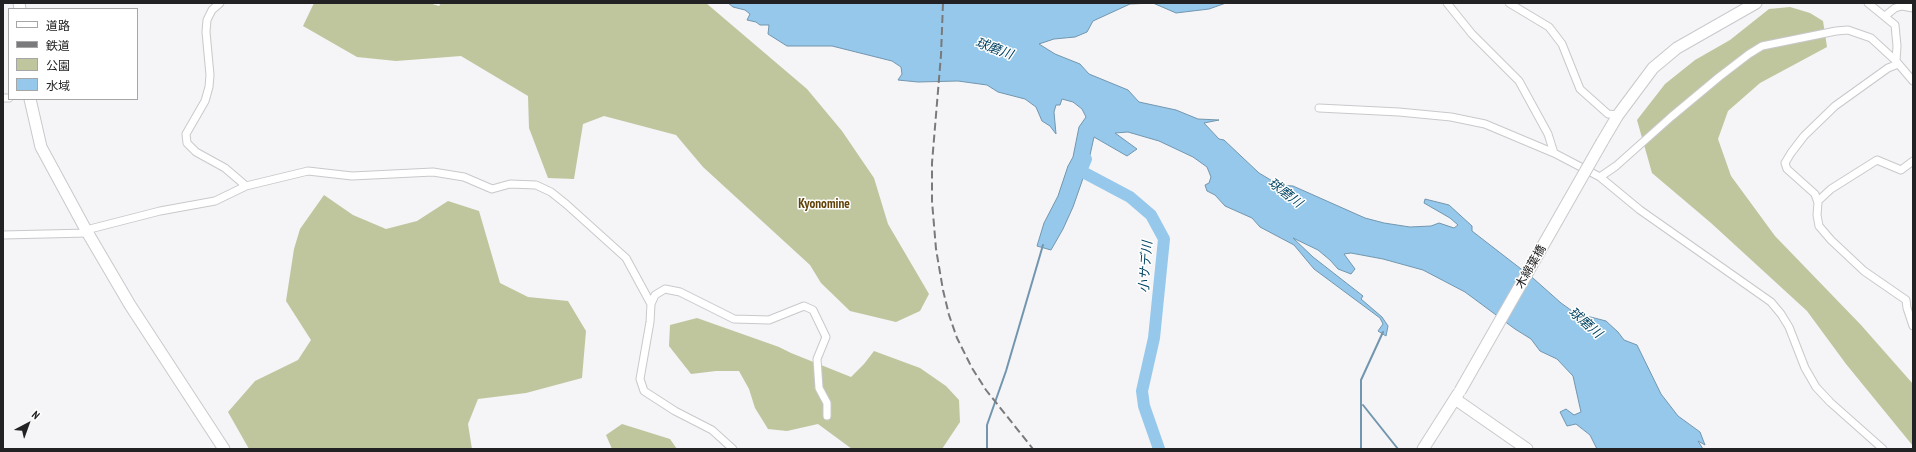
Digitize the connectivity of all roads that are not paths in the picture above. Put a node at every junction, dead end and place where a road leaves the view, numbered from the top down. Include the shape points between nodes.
1 (220, 3) edge
2 (1447, 3) edge
3 (1509, 3) edge
4 (1756, 3) edge
5 (1868, 3) edge
6 (1913, 8) edge
7 (1885, 16) junction
8 (1897, 62) junction
9 (1913, 81) edge
10 (30, 100) edge
11 (1319, 108) dead end
12 (1618, 115) junction
13 (1554, 153) junction
14 (1913, 161) edge
15 (1600, 177) junction
16 (246, 186) junction
17 (1818, 201) junction
18 (87, 231) junction
19 (3, 235) edge
20 (650, 304) junction
21 (1913, 326) edge
22 (1458, 395) junction
23 (827, 416) dead end
24 (224, 449) edge
25 (733, 449) edge
26 (1423, 449) edge
27 (1527, 449) edge
28 (1883, 449) edge

1 - 16 street via 212,10 207,20 209,87 205,101 186,134 187,142 196,152 225,168
2 - 13 street via 1472,34 1519,81 1548,134
3 - 12 street via 1549,27 1562,44 1580,89 1608,114
4 - 12 street, 木綿葉橋 via 1677,48 1653,68
5 - 7 street
6 - 7 street via 1902,6
7 - 8 street via 1895,25
8 - 9 street
8 - 15 street via 1871,38 1848,30 1762,46 1719,77
8 - 17 street via 1835,106 1791,152 1785,163 1787,169 1815,194
10 - 18 street via 41,147
11 - 13 street via 1451,117 1485,124
12 - 22 street, 木綿葉橋, bridge
13 - 15 street
14 - 17 street via 1901,170 1877,160 1831,189
15 - 28 street via 1646,214 1770,302 1789,328 1805,368 1816,387
16 - 18 street via 215,201 160,211
16 - 20 street via 308,170 352,176 433,172 464,177 492,189 510,184 536,185 566,204 626,258
17 - 21 street via 1819,226 1864,271 1906,300
18 - 19 street
18 - 24 street via 130,305
20 - 23 street via 656,295 665,289 680,292 734,320 769,320 804,306 812,310 826,337 817,360 819,388 827,403
20 - 25 street via 650,322 640,379 642,388 654,399 712,430
22 - 26 street, 木綿葉橋
22 - 27 street

